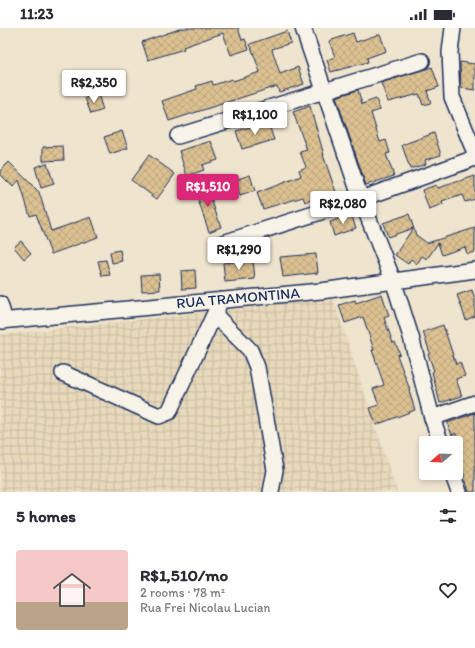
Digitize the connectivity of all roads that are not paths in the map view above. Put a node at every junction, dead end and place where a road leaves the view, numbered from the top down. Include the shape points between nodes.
1 (303, 28) edge
2 (453, 28) edge
3 (422, 61) dead end
4 (325, 92) junction
5 (178, 136) dead end
6 (475, 152) edge
7 (475, 158) edge
8 (360, 199) junction
9 (222, 243) dead end
10 (475, 270) edge
11 (393, 280) junction
12 (221, 300) junction
13 (0, 304) edge
14 (215, 315) junction
15 (2, 321) edge
16 (63, 373) dead end
17 (475, 403) edge
18 (432, 418) junction
19 (438, 436) edge
20 (455, 480) edge
21 (271, 492) edge
22 (459, 492) edge

1 - 4 street
2 - 6 street via 450,52 452,97
3 - 4 street
4 - 5 street
4 - 8 street
7 - 8 street
8 - 9 street
8 - 11 street
10 - 11 street, RUA TRAMONTINA
11 - 12 street, RUA TRAMONTINA
11 - 18 street
12 - 14 street
12 - 15 street, RUA TRAMONTINA
13 - 15 street
14 - 16 street via 169,412 159,416
14 - 21 street via 250,350 257,366 275,470
17 - 18 street
18 - 19 street
20 - 22 street

